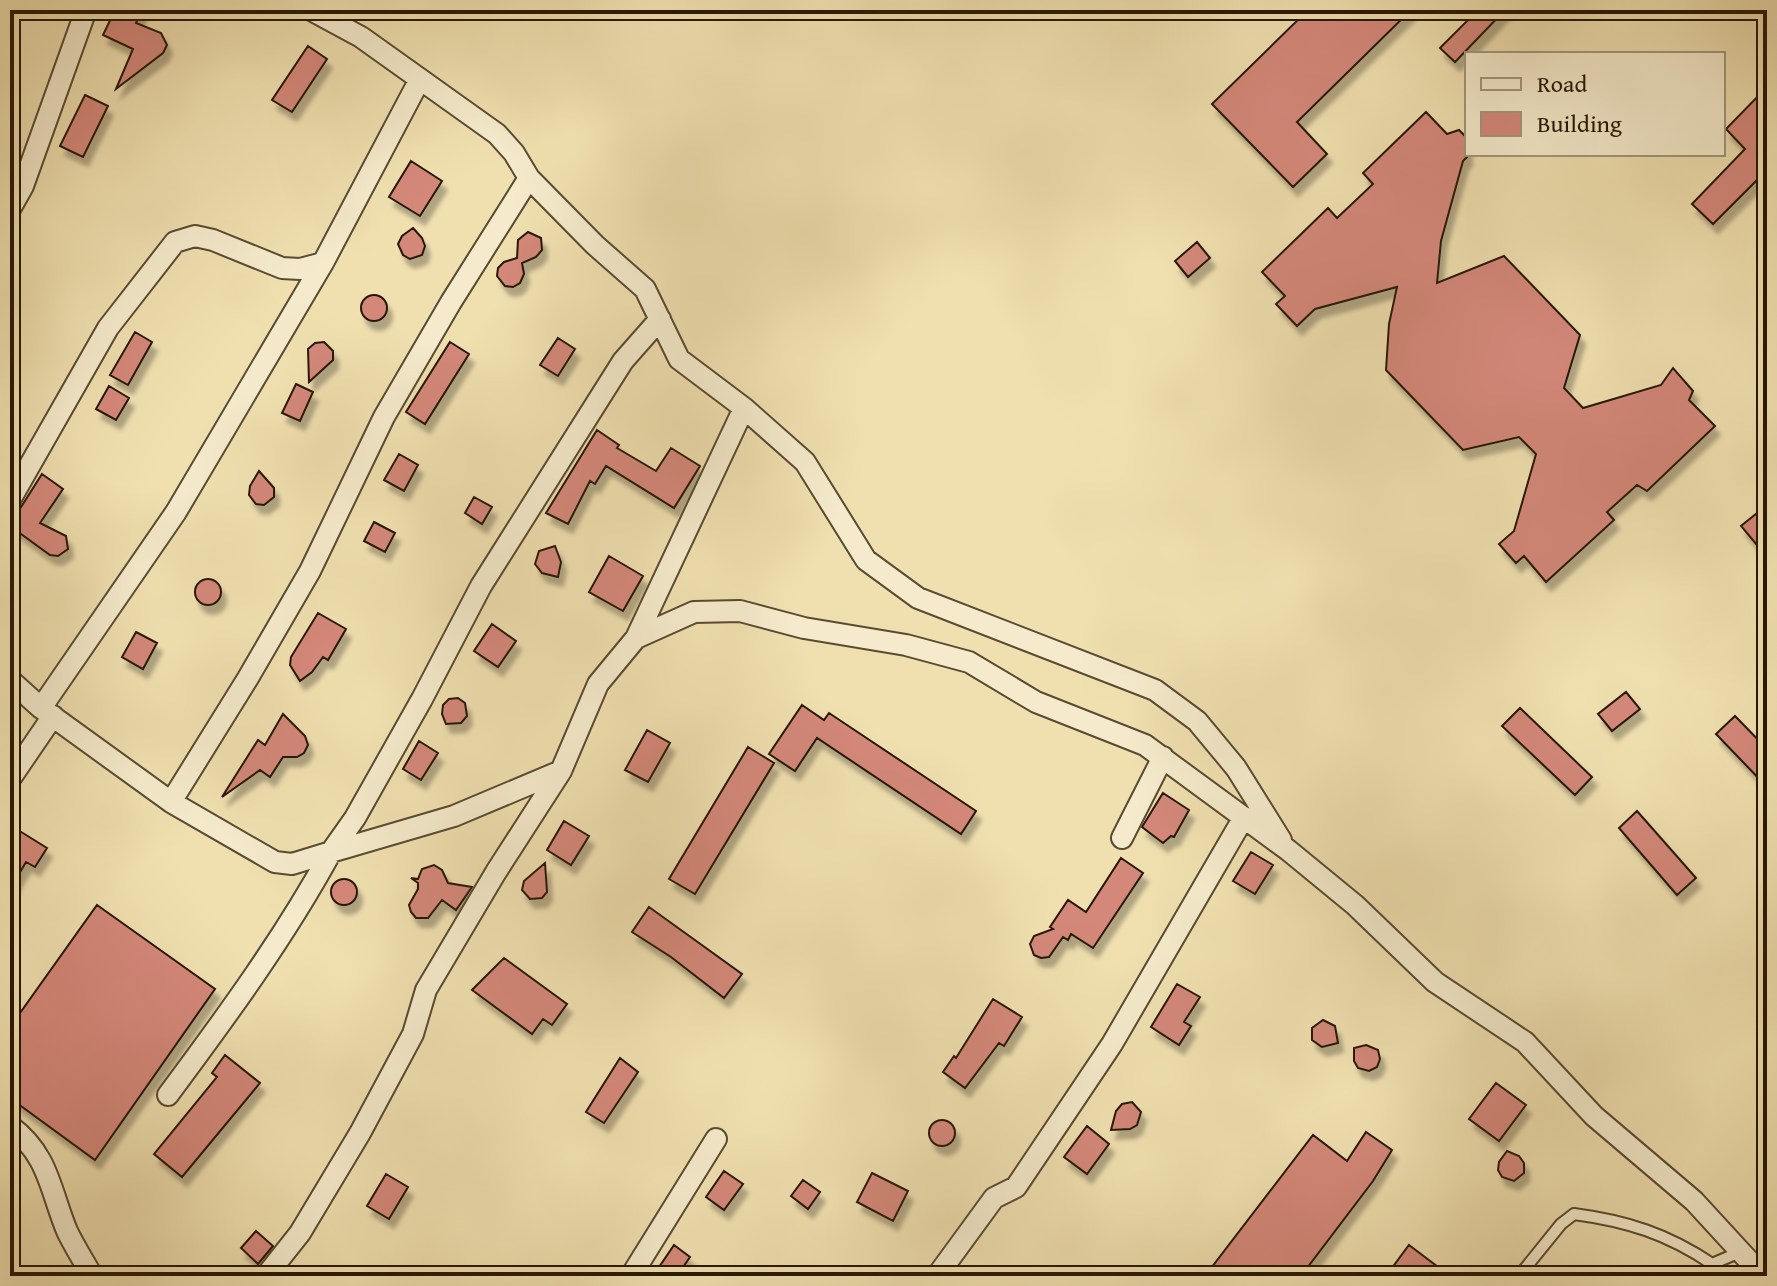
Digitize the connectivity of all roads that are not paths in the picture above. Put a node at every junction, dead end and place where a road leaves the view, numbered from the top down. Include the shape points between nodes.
1 (86, 10) edge
2 (311, 10) edge
3 (420, 79) junction
4 (529, 178) junction
5 (10, 209) edge
6 (323, 263) junction
7 (660, 319) junction
8 (744, 408) junction
9 (10, 500) edge
10 (636, 638) junction
11 (10, 680) edge
12 (47, 712) junction
13 (1163, 757) junction
14 (561, 771) junction
15 (10, 779) edge
16 (171, 802) junction
17 (1244, 817) junction
18 (1122, 838) dead end
19 (1288, 850) junction
20 (331, 852) junction
21 (168, 1095) dead end
22 (10, 1126) edge
23 (716, 1139) dead end
24 (1740, 1252) junction
25 (1712, 1264) junction
26 (92, 1276) edge
27 (266, 1276) edge
28 (631, 1276) edge
29 (937, 1276) edge
30 (1519, 1276) edge
31 (1701, 1276) edge
32 (1763, 1276) edge

1 - 5 street
2 - 3 street
3 - 4 street via 497,134
3 - 6 street
4 - 7 street via 645,289
4 - 16 street via 384,417 310,571
6 - 9 street via 282,268 213,240 195,236 175,242 108,328
6 - 12 street via 176,512
7 - 8 street via 679,359
7 - 20 street via 623,361 481,586 355,818
8 - 10 street
8 - 19 street via 805,462 866,560 918,598 1155,690 1197,721 1236,768
10 - 13 street via 694,612 740,611 906,645 969,662 1036,702
10 - 14 street via 598,684
11 - 12 street
12 - 15 street
12 - 16 street
13 - 17 street
13 - 18 street
14 - 20 street via 454,816
14 - 27 street via 426,990 413,1034 360,1133 300,1233
16 - 20 street via 275,862 292,864
17 - 19 street
17 - 29 street via 1112,1044 1016,1187 994,1198
19 - 24 street via 1435,982 1525,1042 1594,1116 1694,1201
20 - 21 street via 245,991
22 - 26 street via 42,1161 68,1232
23 - 28 street
24 - 25 lane
24 - 32 street
25 - 30 lane via 1678,1242 1617,1220 1574,1214
25 - 31 lane

